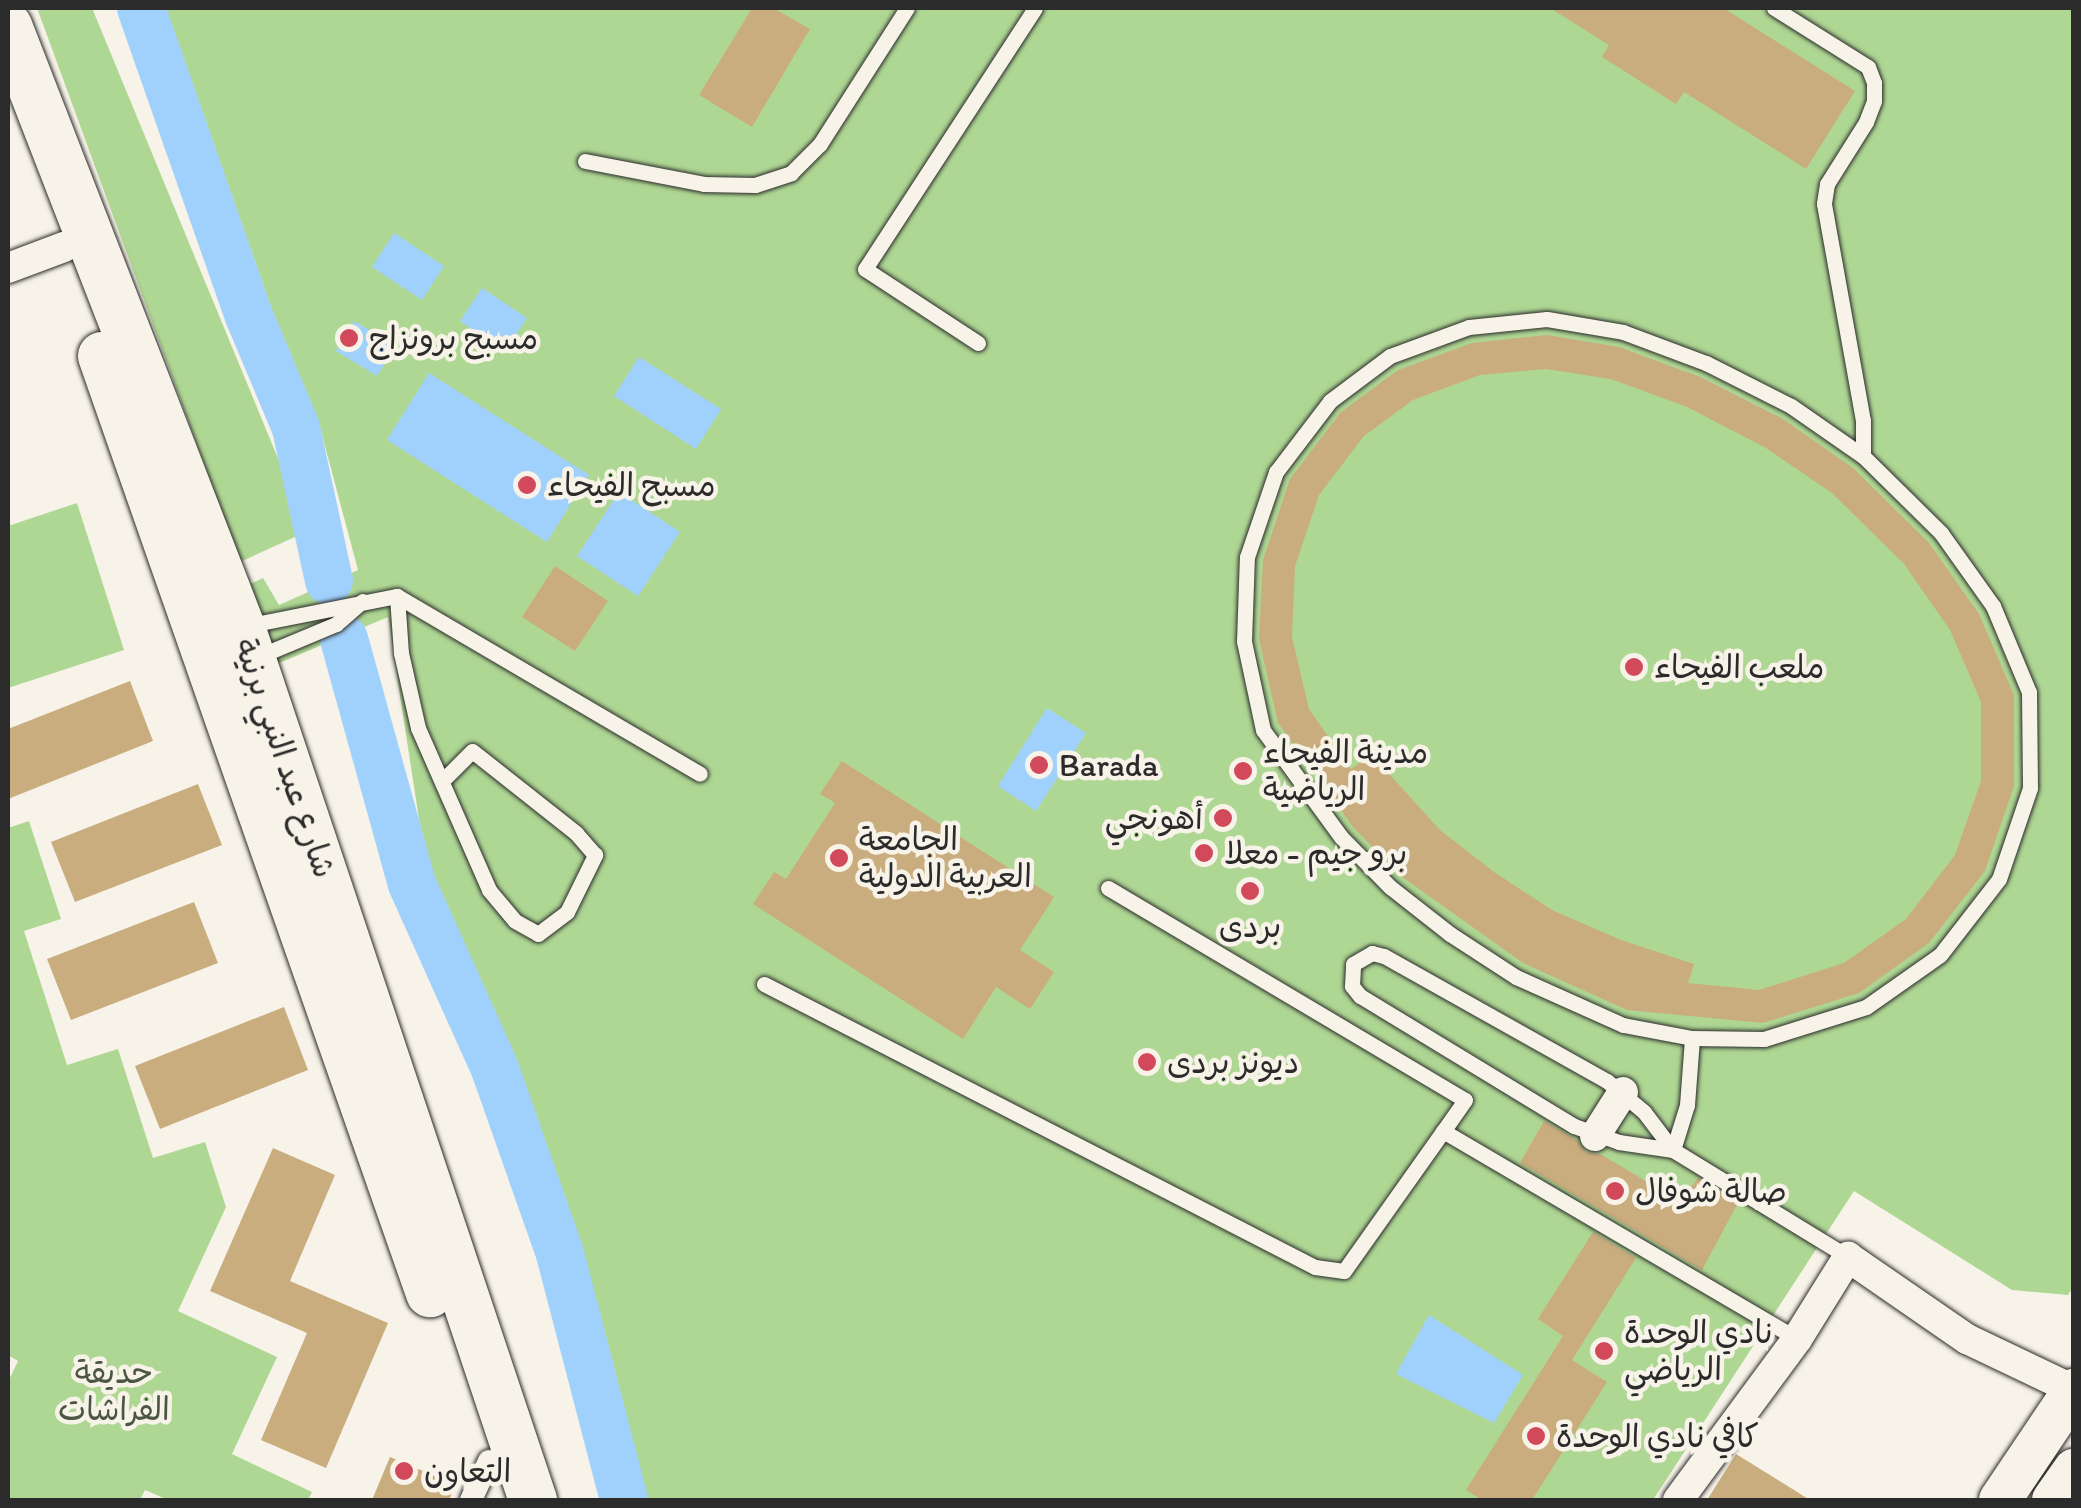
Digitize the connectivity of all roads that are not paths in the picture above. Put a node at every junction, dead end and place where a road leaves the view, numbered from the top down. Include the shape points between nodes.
1 (907, 8) edge
2 (1035, 8) edge
3 (1774, 8) edge
4 (8, 26) edge
5 (8, 99) edge
6 (585, 161) dead end
7 (64, 247) junction
8 (8, 268) edge
9 (978, 343) dead end
10 (1863, 456) junction
11 (397, 596) junction
12 (362, 602) junction
13 (246, 642) junction
14 (700, 774) dead end
15 (442, 782) junction
16 (1108, 888) dead end
17 (764, 984) dead end
18 (1692, 1038) junction
19 (1624, 1092) junction
20 (1443, 1131) junction
21 (1596, 1136) junction
22 (1674, 1150) junction
23 (1848, 1257) junction
24 (1797, 1339) junction
25 (2074, 1390) edge
26 (2074, 1470) edge
27 (487, 1487) edge
28 (533, 1500) edge
29 (1678, 1500) edge
30 (2000, 1500) edge
31 (2053, 1500) edge

1 - 6 lane via 820,144 791,173 755,185 704,184
2 - 9 lane via 865,269
3 - 10 lane via 1868,67 1874,83 1866,122 1827,184 1824,204 1863,422
4 - 13 main road, شارع عبد النبي برنية
5 - 7 main road, شارع عبد النبي برنية
7 - 8 street
7 - 27 main road, شارع عبد النبي برنية
10 - 18 lane via 1941,532 1993,606 2030,692 2030,788 1998,879 1940,955 1866,1007 1764,1039
10 - 18 lane via 1791,406 1706,363 1623,332 1547,320 1469,327 1390,356 1330,401 1276,472 1247,557 1244,641 1263,730 1341,838 1390,888 1516,977 1623,1026
11 - 12 lane
11 - 14 lane
11 - 15 lane via 418,728
12 - 13 lane
12 - 13 lane via 336,624
13 - 28 main road, شارع عبد النبي برنية
15 - 15 lane via 490,890 514,920 538,934 567,912 595,855 576,834 472,751
16 - 20 lane via 1464,1100
17 - 20 lane via 1316,1267 1344,1271
18 - 22 lane via 1687,1105
19 - 21 street
19 - 21 lane via 1384,956 1372,953 1354,964 1352,986 1360,996
19 - 22 lane
20 - 24 lane
21 - 22 lane
22 - 23 lane
23 - 24 street
23 - 25 street via 1966,1339
24 - 29 street
25 - 30 main road
26 - 31 main road

